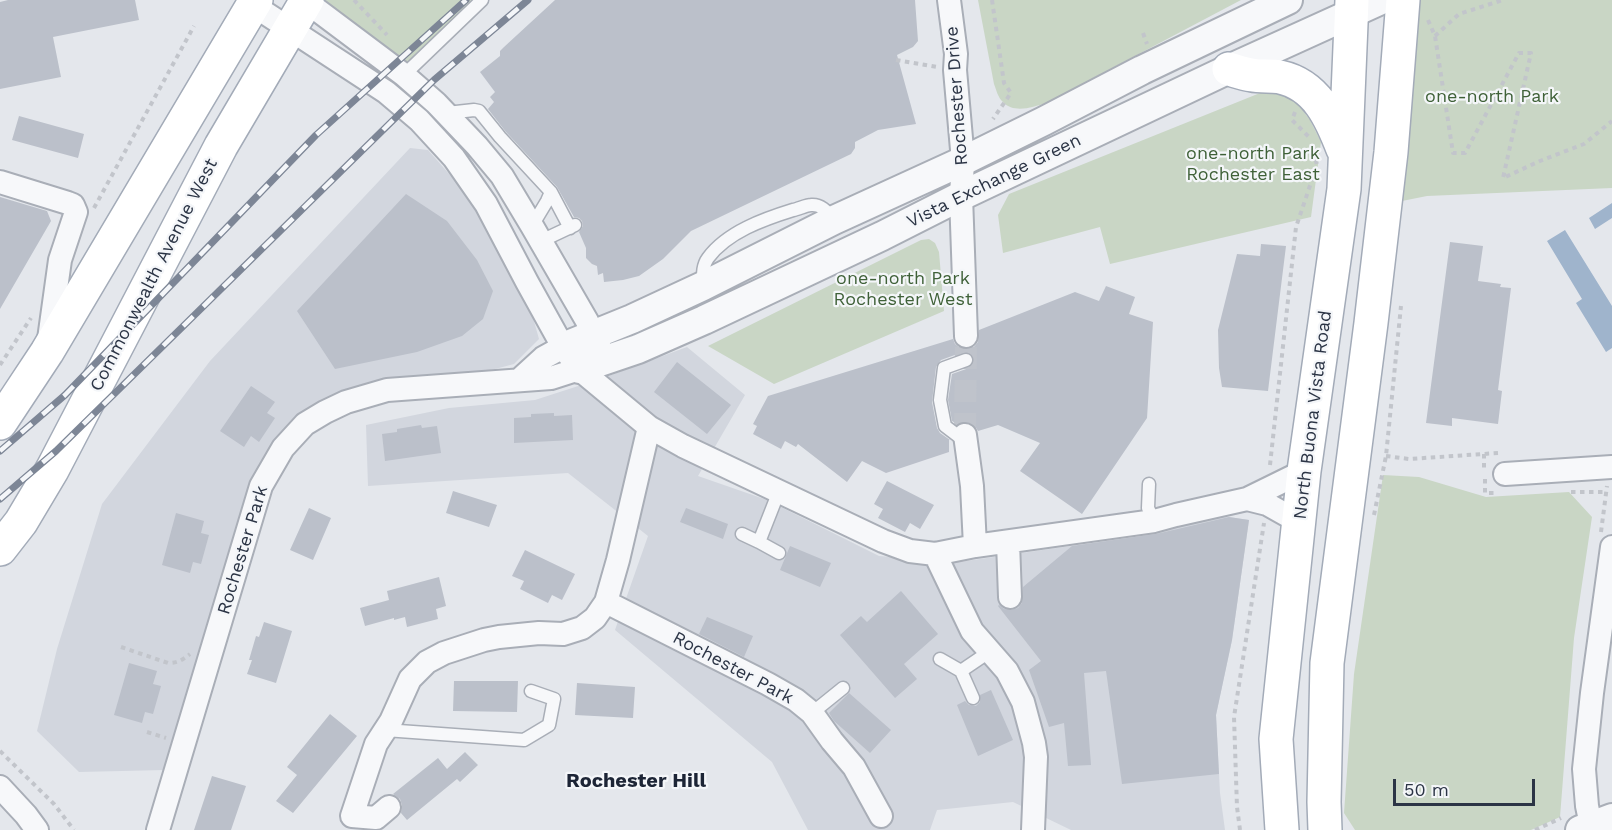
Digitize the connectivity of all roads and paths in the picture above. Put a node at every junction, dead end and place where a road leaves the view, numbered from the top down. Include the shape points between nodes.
1 (354, 0) edge
2 (482, 0) edge
3 (949, 0) edge
4 (992, 0) edge
5 (1288, 0) edge
6 (1403, 0) edge
7 (1503, 0) edge
8 (254, 3) edge
9 (1362, 4) edge
10 (302, 8) edge
11 (194, 26) dead end
12 (392, 39) dead end
13 (896, 60) dead end
14 (1229, 69) junction
15 (955, 70) junction
16 (405, 75) junction
17 (1306, 90) junction
18 (1011, 93) dead end
19 (447, 113) junction
20 (1612, 121) edge
21 (1346, 156) junction
22 (963, 161) junction
23 (0, 182) edge
24 (550, 192) junction
25 (961, 196) junction
26 (90, 216) dead end
27 (537, 233) junction
28 (32, 316) dead end
29 (593, 334) junction
30 (966, 336) tunnel mouth
31 (47, 352) junction
32 (571, 358) junction
33 (607, 360) junction
34 (966, 360) dead end
35 (0, 365) edge
36 (0, 423) edge
37 (649, 428) junction
38 (965, 439) joint
39 (1386, 456) dead end
40 (1439, 457) dead end
41 (1612, 467) edge
42 (1304, 471) junction
43 (1270, 472) dead end
44 (1505, 474) dead end
45 (1149, 484) dead end
46 (779, 491) junction
47 (1247, 499) junction
48 (1266, 514) dead end
49 (1154, 521) junction
50 (1299, 522) junction
51 (742, 534) dead end
52 (759, 542) junction
53 (1008, 542) junction
54 (975, 546) junction
55 (1612, 547) edge
56 (0, 549) edge
57 (778, 553) dead end
58 (935, 554) junction
59 (1010, 597) dead end
60 (606, 602) junction
61 (218, 633) junction
62 (121, 647) dead end
63 (989, 652) junction
64 (940, 659) dead end
65 (961, 671) junction
66 (843, 688) dead end
67 (531, 691) dead end
68 (973, 698) dead end
69 (812, 714) junction
70 (385, 730) junction
71 (0, 751) edge
72 (0, 787) edge
73 (389, 807) dead end
74 (881, 816) dead end
75 (1329, 821) edge
76 (1594, 824) edge
77 (37, 830) edge
78 (74, 830) edge
79 (158, 830) edge
80 (1033, 830) edge
81 (1240, 830) edge
82 (1282, 830) edge

1 - 12 path
2 - 16 lane
3 - 15 street, Rochester Drive
4 - 18 path via 1004,83
5 - 22 street, Vista Exchange Green
6 - 75 main road via 1391,152 1327,663
7 - 20 path via 1459,14 1435,36 1453,153 1465,153 1519,53 1531,53 1503,178 1584,144
8 - 10 street
8 - 31 main road
9 - 14 street, Vista Exchange Green
9 - 21 main road, North Buona Vista Road
10 - 16 street
10 - 32 street via 454,158 486,204
10 - 56 main road, Commonwealth Avenue West via 221,146 52,470
11 - 26 path
13 - 15 path
14 - 17 main road via 1253,76 1281,77
14 - 25 street, Vista Exchange Green
15 - 22 street, Rochester Drive
16 - 19 street
17 - 21 main road via 1326,110
17 - 43 path via 1292,120 1310,139 1317,165 1296,227
19 - 24 lane via 479,111
19 - 27 street via 502,177
21 - 42 main road, North Buona Vista Road
22 - 25 street, Rochester Drive
22 - 29 street, Vista Exchange Green via 703,286
23 - 31 street via 75,208 60,260
24 - 27 lane
24 - 27 lane via 573,226
25 - 30 street, Rochester Drive
25 - 33 street, Vista Exchange Green via 704,320
27 - 29 street
28 - 35 path
29 - 32 street, Vista Exchange Green
29 - 33 street
31 - 36 main road
32 - 33 street, Vista Exchange Green
32 - 37 street
32 - 61 street, Rochester Park via 551,378 387,390 346,402 305,424 283,448 261,486
34 - 38 lane via 944,368 940,400 945,426
37 - 46 street
37 - 60 street
38 - 54 street
39 - 40 path
41 - 44 street
42 - 47 street
42 - 50 main road, North Buona Vista Road
45 - 49 lane via 1148,508
46 - 52 lane
46 - 58 street via 910,552
47 - 49 street
47 - 50 street via 1267,504
48 - 81 path via 1234,717
49 - 53 street
50 - 82 main road, North Buona Vista Road via 1276,739
51 - 52 lane
52 - 57 lane
53 - 54 street
53 - 59 street
54 - 58 street
55 - 76 street via 1584,769 1587,806
58 - 63 street via 972,631
60 - 69 street, Rochester Park via 768,684
60 - 70 street via 596,618 582,628 563,634 484,640 428,662 410,679
61 - 62 path via 175,663
61 - 79 street, Rochester Park
63 - 65 lane
63 - 80 street via 1006,671 1023,702 1034,743
64 - 65 lane
65 - 68 lane
66 - 69 lane
67 - 70 lane via 554,699 549,725 524,740
69 - 74 street, Rochester Park via 854,767
70 - 73 street via 376,744 352,816 376,818
71 - 78 path
72 - 77 street

